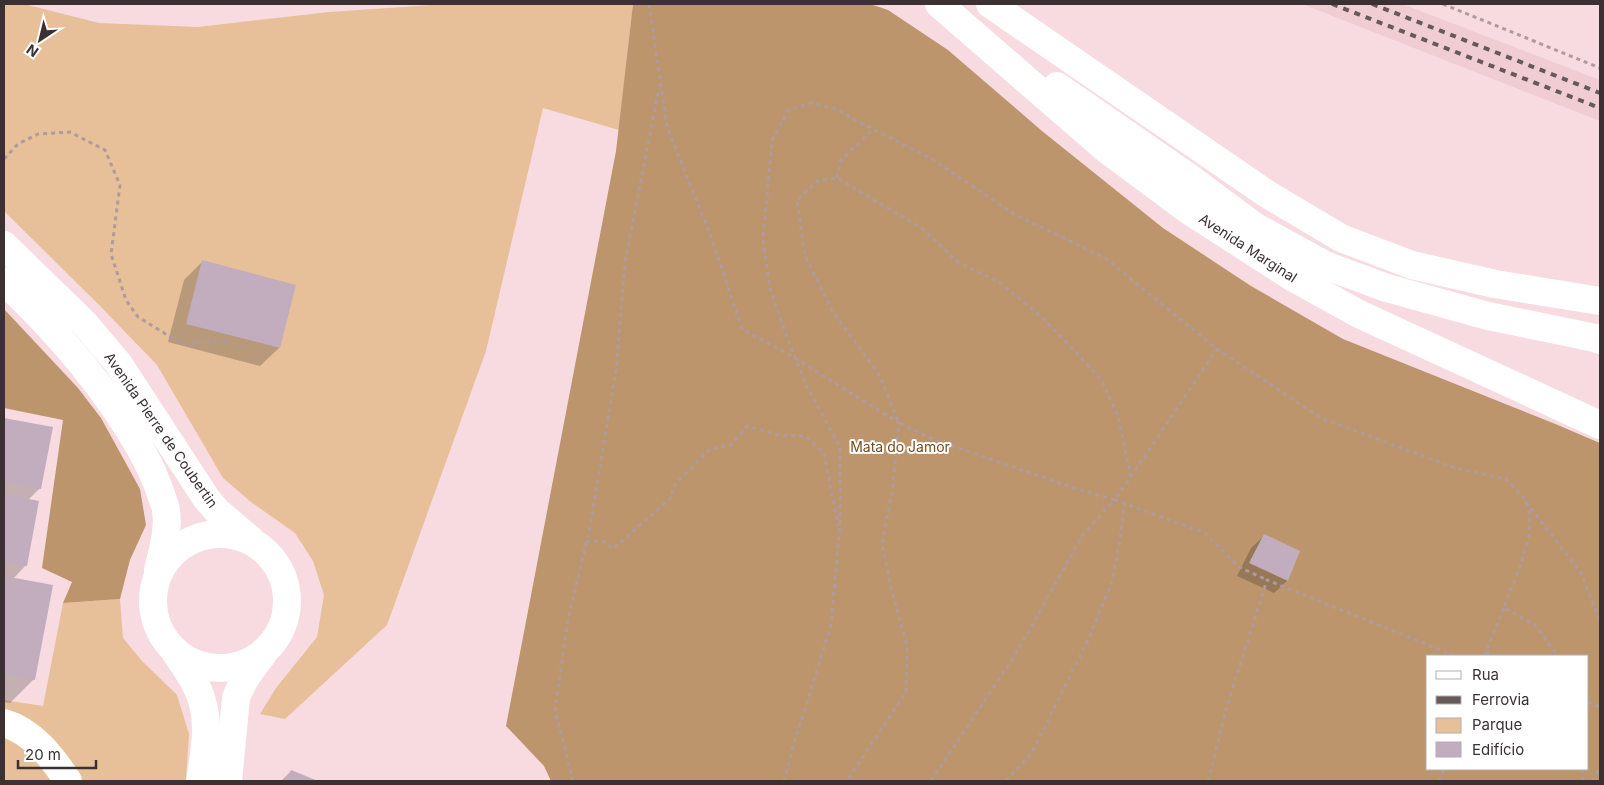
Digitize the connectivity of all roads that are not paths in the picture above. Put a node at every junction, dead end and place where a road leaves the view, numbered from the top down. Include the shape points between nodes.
1 (938, 4) edge
2 (990, 4) edge
3 (4, 245) edge
4 (4, 281) edge
5 (1600, 301) edge
6 (1600, 340) edge
7 (1600, 425) edge
8 (260, 547) junction
9 (157, 577) junction
10 (173, 649) junction
11 (266, 649) junction
12 (4, 723) edge
13 (68, 781) edge
14 (200, 781) edge
15 (228, 781) edge

1 - 6 main road, Avenida Marginal via 1254,226 1326,266 1432,301
1 - 7 main road, Avenida Marginal via 1106,149 1188,210 1292,277 1359,314
2 - 5 main road via 1267,194 1341,238 1412,265 1495,284
3 - 8 main road, Avenida Pierre de Coubertin via 85,324 118,363 206,498
4 - 9 main road, Avenida Pierre de Coubertin via 81,362 105,393 152,470 166,510 166,531
8 - 9 main road via 229,534 197,538 173,553
8 - 11 main road via 281,573 287,596 284,621
9 - 10 main road via 153,606 156,620
10 - 11 main road via 187,659 220,668 253,660
10 - 14 main road via 202,701 206,723
11 - 15 main road via 236,698
12 - 13 main road via 40,746

